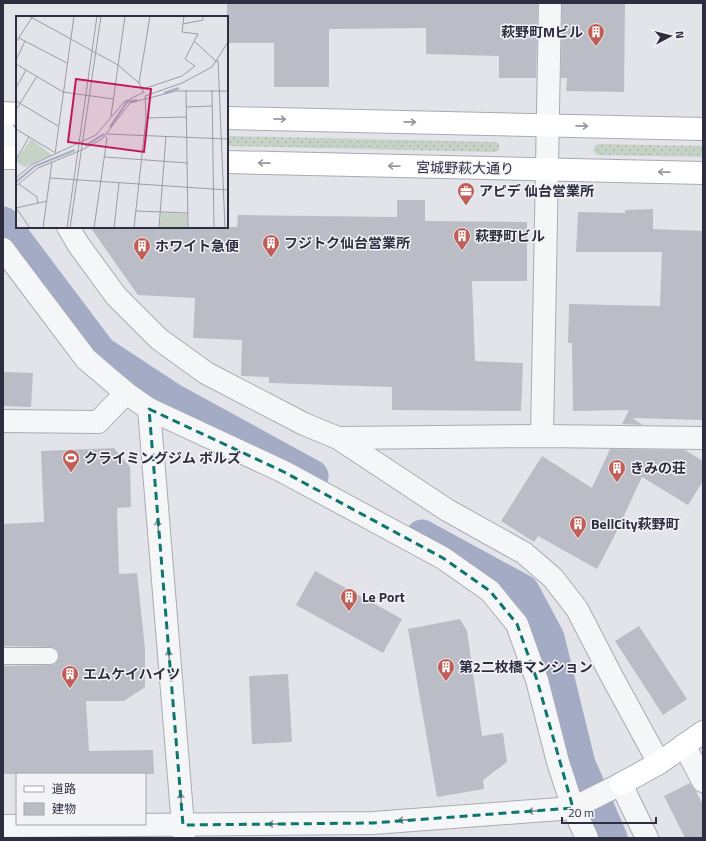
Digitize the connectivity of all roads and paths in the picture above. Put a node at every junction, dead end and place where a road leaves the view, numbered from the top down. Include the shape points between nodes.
1 (550, 3) edge
2 (3, 113) edge
3 (16, 114) edge
4 (228, 118) edge
5 (548, 125) junction
6 (703, 129) edge
7 (3, 130) edge
8 (16, 150) edge
9 (3, 158) edge
10 (16, 158) edge
11 (228, 162) edge
12 (548, 170) junction
13 (703, 173) edge
14 (69, 228) edge
15 (3, 249) edge
16 (126, 393) junction
17 (149, 410) junction
18 (3, 421) edge
19 (542, 436) junction
20 (338, 438) junction
21 (703, 438) edge
22 (3, 656) edge
23 (50, 656) dead end
24 (703, 732) edge
25 (684, 745) junction
26 (660, 763) junction
27 (703, 781) edge
28 (620, 784) junction
29 (574, 807) junction
30 (3, 826) edge
31 (374, 830) edge
32 (183, 832) edge
33 (587, 838) edge
34 (647, 838) edge

1 - 5 street
2 - 3 street
4 -> 5 street
5 -> 6 street
5 - 12 street
7 - 8 street
9 - 10 street
12 -> 11 street, 宮城野萩大通り
13 -> 12 street, 宮城野萩大通り
12 - 19 street
14 - 20 street via 116,296 159,339 206,373 304,424
15 - 16 street via 86,359
16 - 17 street
16 - 18 street via 98,422
17 - 29 street via 284,472 443,558 490,591 517,624 537,680 558,762
32 -> 17 street
19 - 20 street
19 - 21 street
20 - 26 street via 447,510 524,553 553,578 577,609
22 - 23 lane
24 - 25 street
25 - 26 street
25 - 27 street
26 - 28 street
28 - 29 street
28 - 34 street
29 -> 31 street
29 - 33 street
30 - 32 street
31 -> 32 street

